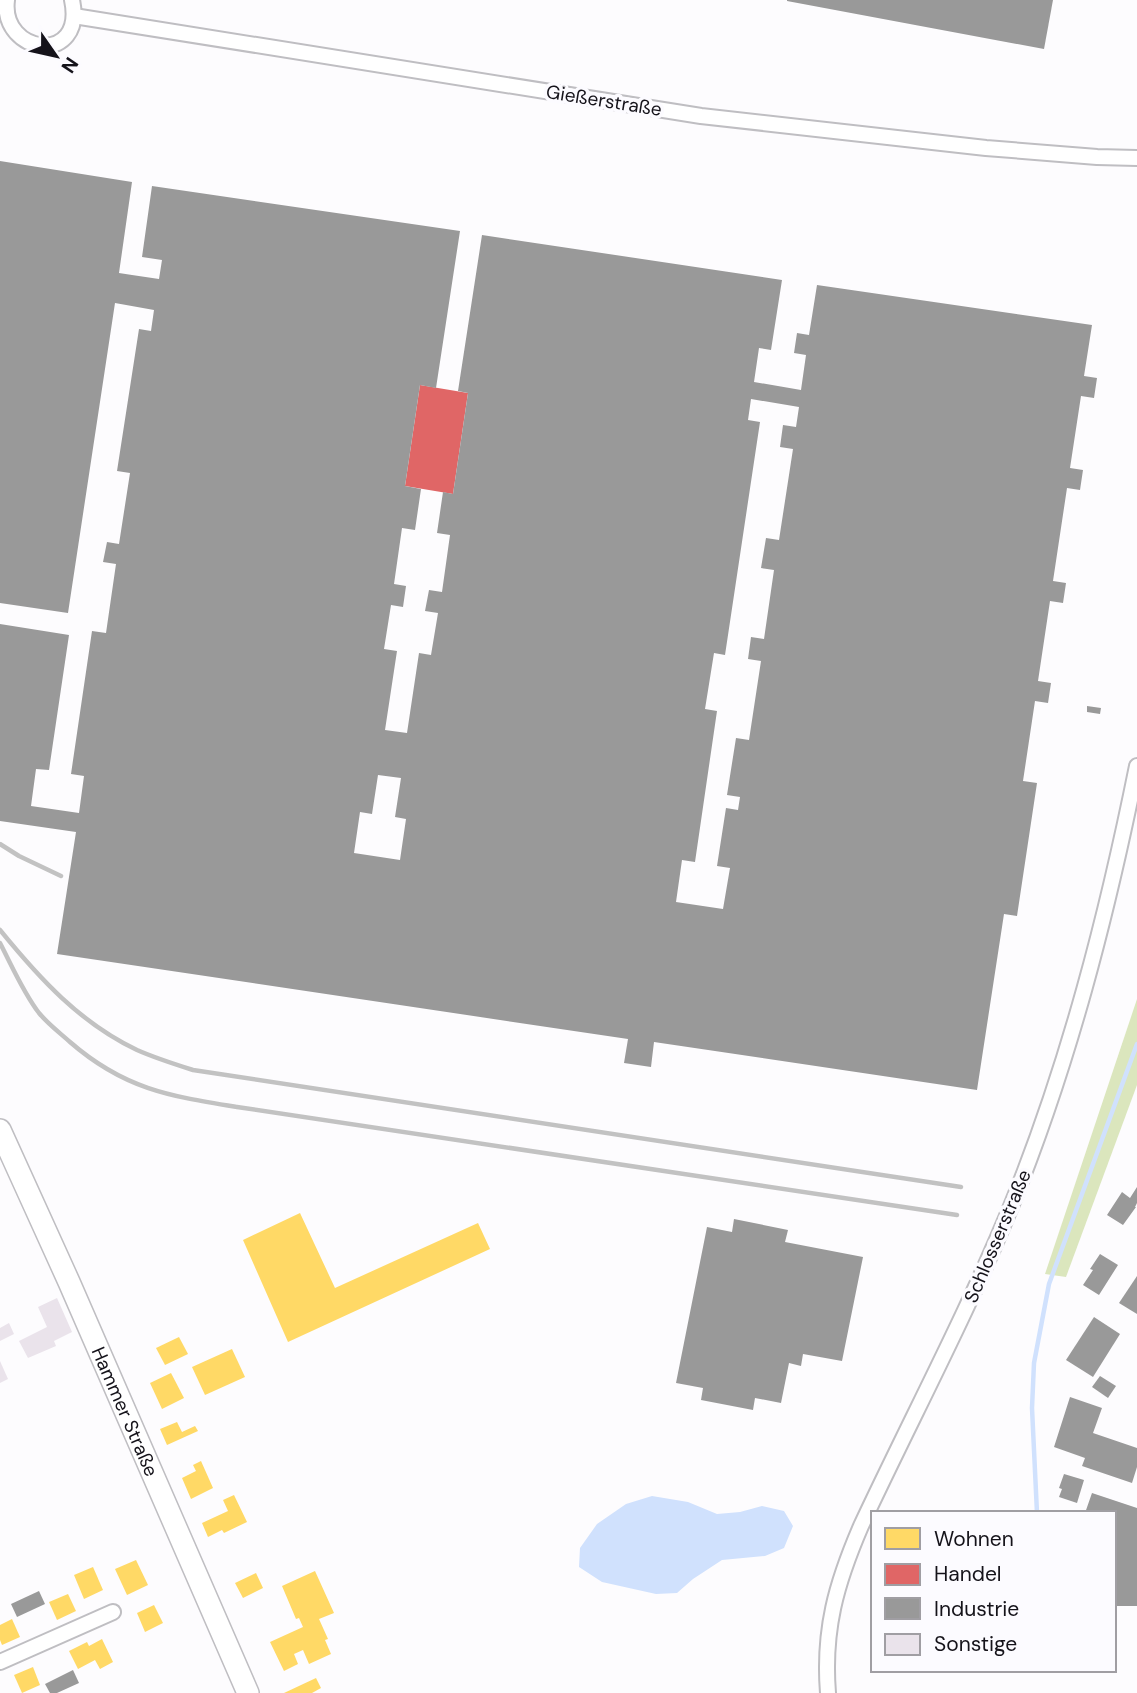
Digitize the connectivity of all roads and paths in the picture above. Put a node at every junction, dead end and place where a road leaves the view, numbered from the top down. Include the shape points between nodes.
1 (72, 0) edge
2 (4, 3) edge
3 (74, 16) junction
4 (1137, 158) edge
5 (1137, 766) edge
6 (0, 1130) edge
7 (113, 1612) dead end
8 (0, 1662) edge
9 (248, 1693) edge
10 (828, 1693) edge

1 - 3 street
2 - 3 street via 12,32 34,46 61,39
3 - 4 street, Gießerstraße via 701,116 986,148
5 - 10 street, Schlosserstraße via 1104,918 1043,1122 988,1262 861,1526 838,1585 827,1642
6 - 9 main road, Hammer Straße
7 - 8 street

